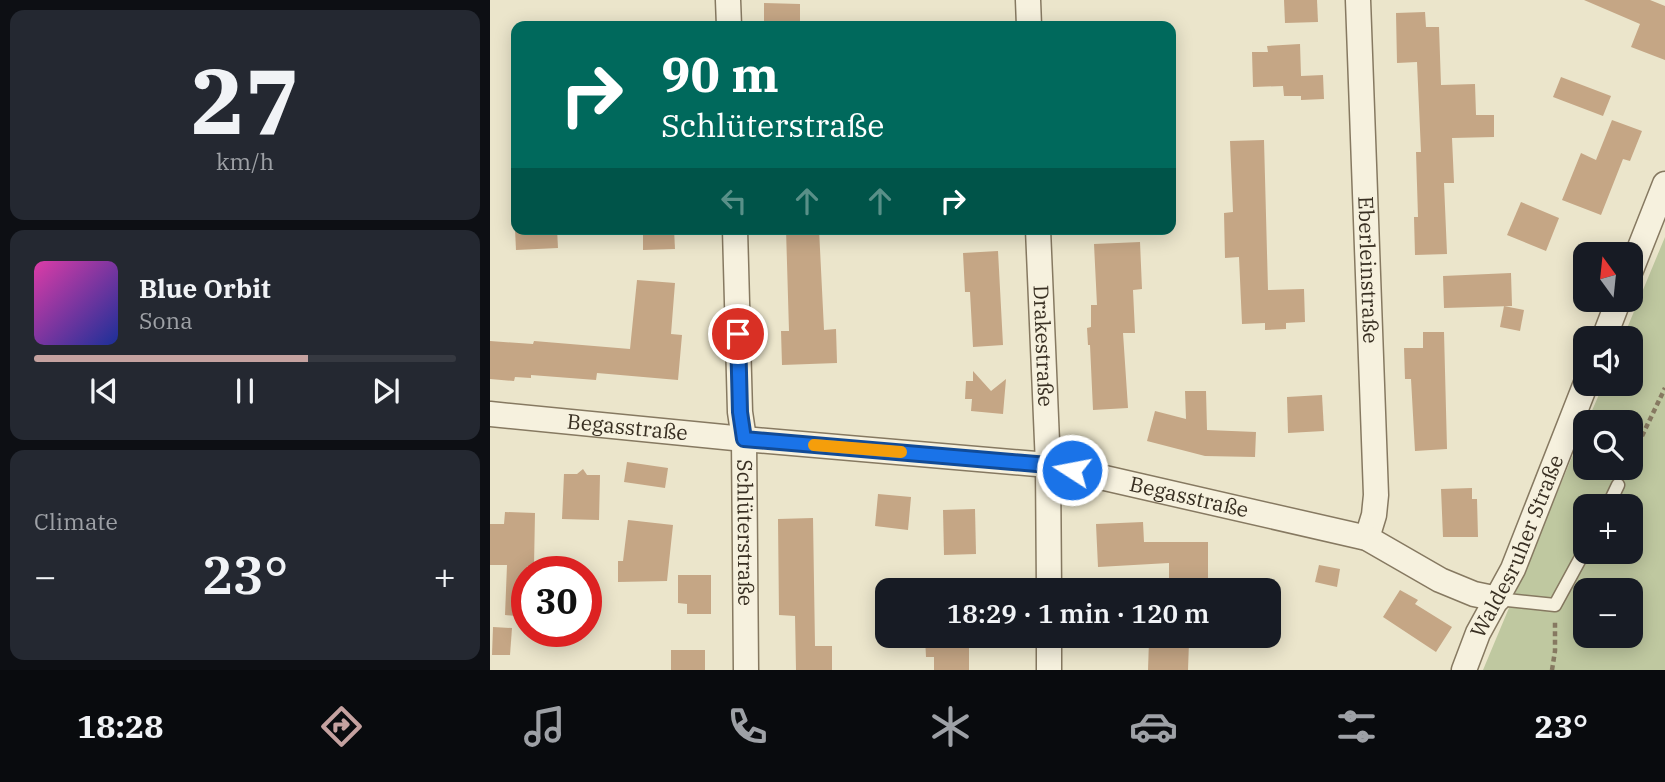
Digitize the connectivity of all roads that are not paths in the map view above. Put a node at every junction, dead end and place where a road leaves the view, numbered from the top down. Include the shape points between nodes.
1 (728, 0) edge
2 (1028, 0) edge
3 (1358, 0) edge
4 (729, 21) edge
5 (1029, 21) edge
6 (1665, 184) edge
7 (735, 235) edge
8 (1038, 235) edge
9 (1642, 242) edge
10 (1581, 396) edge
11 (490, 414) edge
12 (744, 439) junction
13 (1048, 465) junction
14 (1618, 485) dead end
15 (1614, 494) edge
16 (1367, 538) junction
17 (1577, 564) edge
18 (1049, 578) edge
19 (1498, 599) junction
20 (1049, 648) edge
21 (746, 670) edge
22 (1049, 670) edge
23 (1464, 670) edge

1 - 4 street
2 - 5 street
3 - 16 street, Eberleinstraße via 1376,495
6 - 9 street
7 - 12 street, Schlüterstraße
8 - 13 street, Drakestraße
10 - 19 street, Waldesruher Straße
11 - 12 street, Begasstraße
12 - 13 street, Begasstraße
12 - 21 street, Schlüterstraße
13 - 16 street, Begasstraße
13 - 18 street, Drakestraße
14 - 15 lane
16 - 19 street, Begasstraße via 1440,580
17 - 19 lane via 1555,605
19 - 23 street, Waldesruher Straße
20 - 22 street

